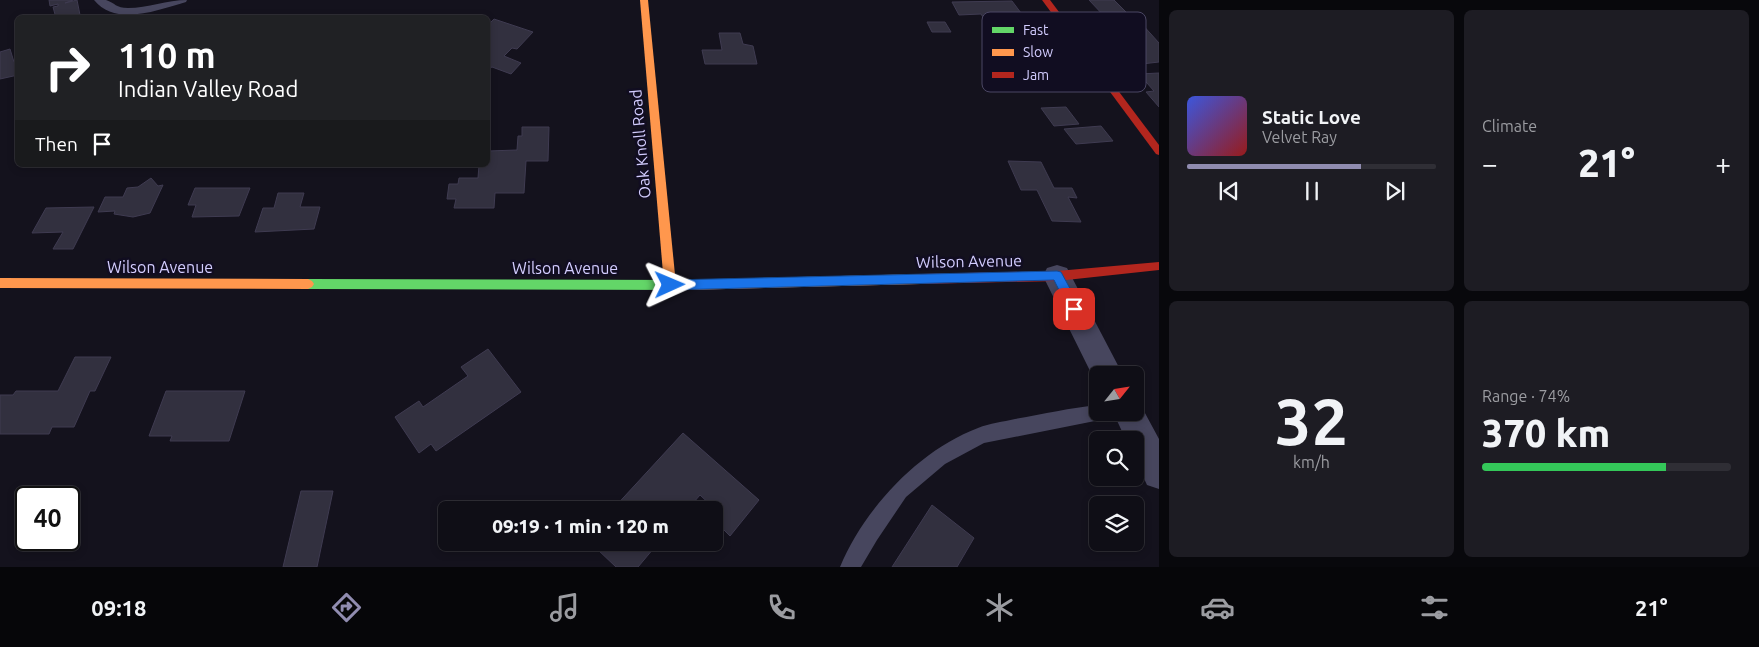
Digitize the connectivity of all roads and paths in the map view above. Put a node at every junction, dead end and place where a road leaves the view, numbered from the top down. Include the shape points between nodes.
1 (99, 0) edge
2 (182, 0) edge
3 (644, 0) edge
4 (1046, 0) edge
5 (1055, 12) edge
6 (1114, 92) edge
7 (1159, 152) edge
8 (1159, 266) edge
9 (1057, 276) junction
10 (0, 283) edge
11 (670, 285) junction
12 (1103, 366) edge
13 (1089, 414) edge
14 (1133, 421) edge
15 (1159, 473) edge
16 (850, 567) edge

1 - 2 lane via 112,9 129,10
3 - 11 street, Oak Knoll Road
4 - 5 street
6 - 7 street
8 - 9 street, Wilson Avenue
9 - 11 street, Wilson Avenue
9 - 12 street
10 - 11 street, Wilson Avenue
13 - 16 lane via 981,435 939,458 900,491
14 - 15 street

